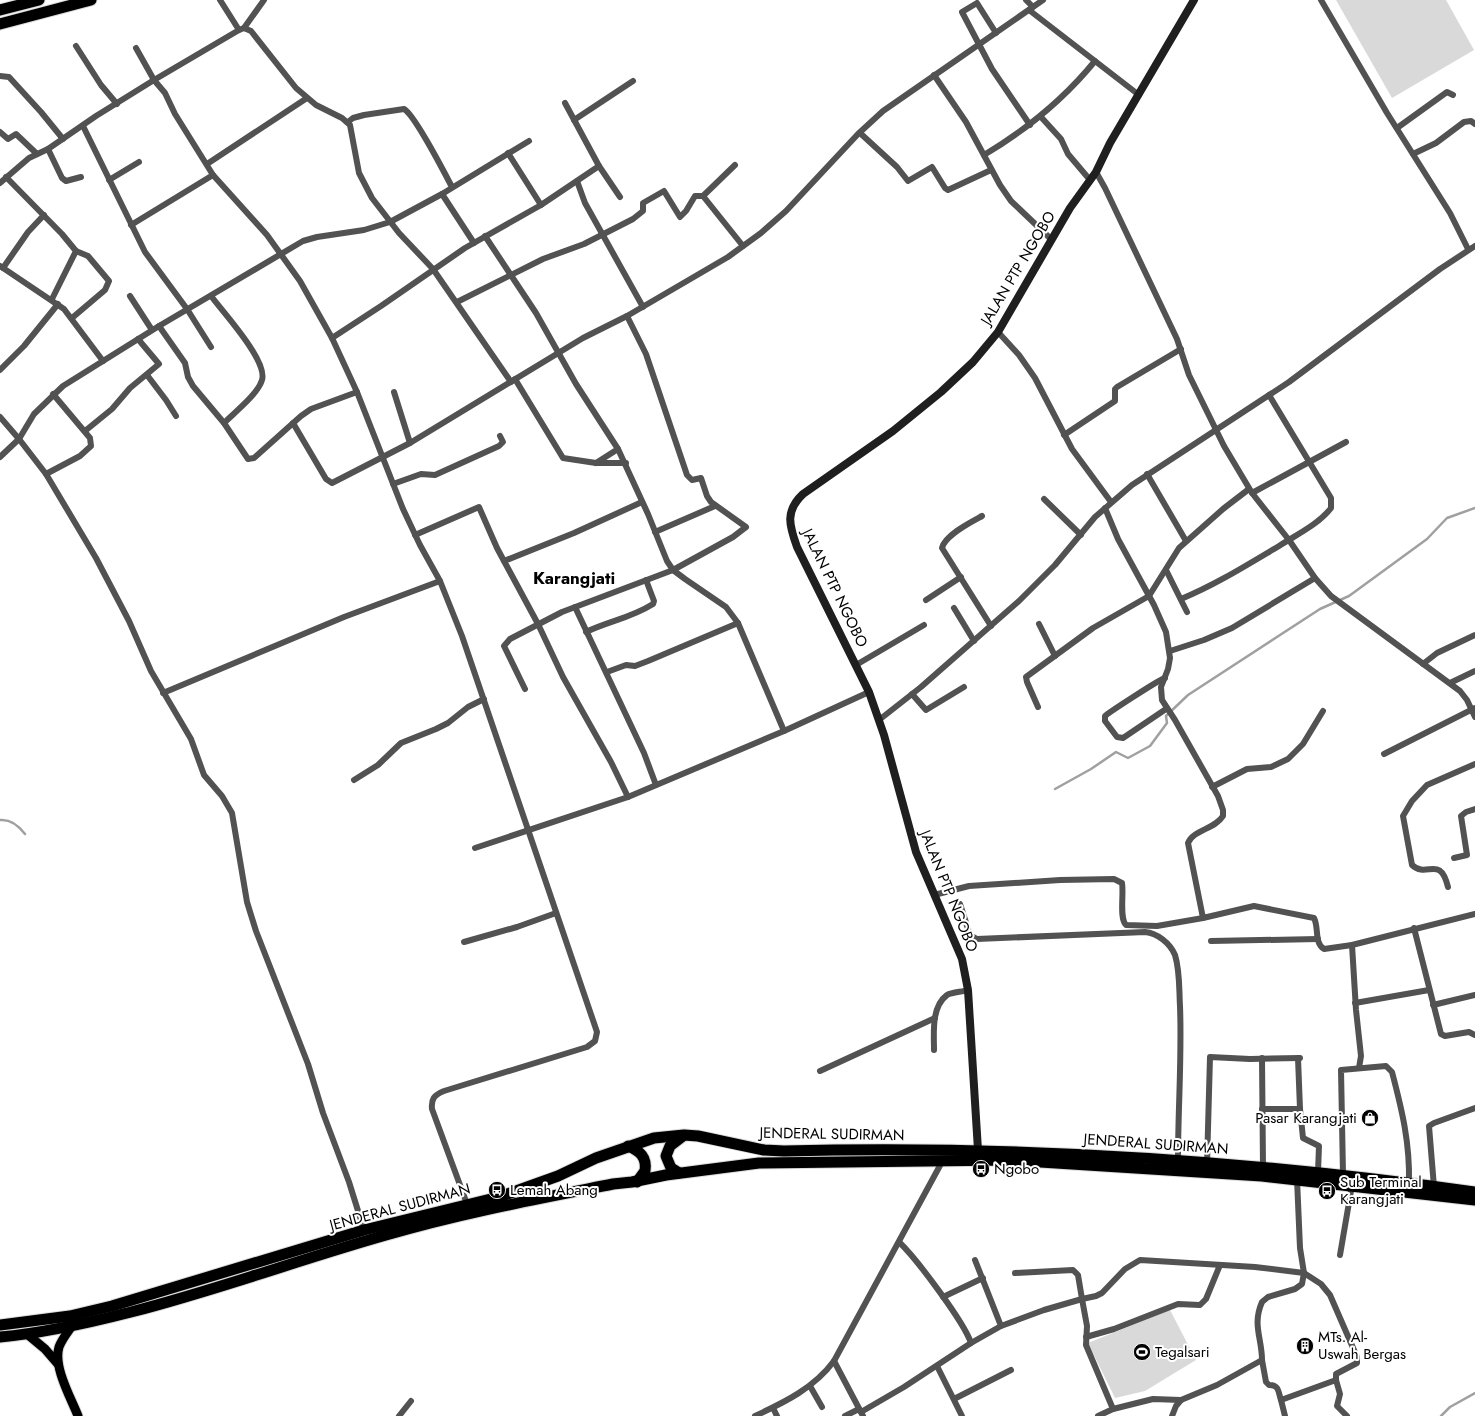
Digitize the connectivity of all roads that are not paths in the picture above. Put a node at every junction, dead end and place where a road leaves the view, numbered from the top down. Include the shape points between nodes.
1 (39, 0) edge
2 (91, 0) edge
3 (220, 0) edge
4 (264, 0) edge
5 (1026, 0) edge
6 (1043, 0) edge
7 (1194, 0) edge
8 (1321, 0) edge
9 (1031, 9) junction
10 (0, 10) edge
11 (0, 24) edge
12 (242, 29) junction
13 (996, 33) junction
14 (978, 45) junction
15 (76, 46) dead end
16 (136, 48) dead end
17 (1095, 61) junction
18 (934, 75) junction
19 (0, 76) edge
20 (154, 80) junction
21 (633, 81) dead end
22 (1139, 95) junction
23 (1453, 95) dead end
24 (307, 98) junction
25 (565, 103) dead end
26 (117, 104) junction
27 (1041, 117) junction
28 (574, 120) junction
29 (348, 122) junction
30 (1475, 124) edge
31 (1030, 125) junction
32 (83, 126) junction
33 (1397, 128) junction
34 (0, 132) edge
35 (860, 133) junction
36 (63, 139) junction
37 (529, 141) dead end
38 (48, 149) junction
39 (508, 153) junction
40 (37, 154) junction
41 (1414, 154) junction
42 (984, 156) junction
43 (139, 162) dead end
44 (207, 164) junction
45 (735, 165) dead end
46 (599, 166) junction
47 (991, 170) junction
48 (1096, 172) junction
49 (214, 175) junction
50 (6, 176) junction
51 (81, 177) dead end
52 (109, 180) junction
53 (1090, 180) junction
54 (577, 181) junction
55 (0, 183) edge
56 (452, 187) junction
57 (442, 194) junction
58 (703, 196) junction
59 (620, 197) dead end
60 (540, 205) junction
61 (44, 215) junction
62 (390, 222) junction
63 (132, 225) junction
64 (603, 234) junction
65 (485, 236) junction
66 (1052, 240) junction
67 (474, 242) junction
68 (743, 246) junction
69 (1475, 246) edge
70 (1468, 249) junction
71 (76, 251) junction
72 (282, 253) junction
73 (2, 267) edge
74 (433, 269) junction
75 (511, 276) junction
76 (130, 296) dead end
77 (211, 296) junction
78 (52, 299) junction
79 (457, 302) junction
80 (58, 304) junction
81 (643, 307) junction
82 (187, 309) junction
83 (627, 316) junction
84 (72, 318) junction
85 (160, 326) junction
86 (152, 330) junction
87 (998, 332) junction
88 (332, 338) junction
89 (138, 339) junction
90 (211, 347) dead end
91 (1181, 349) junction
92 (558, 353) junction
93 (103, 361) junction
94 (0, 370) edge
95 (147, 375) junction
96 (513, 380) junction
97 (357, 392) junction
98 (394, 392) dead end
99 (53, 394) junction
100 (1269, 395) junction
101 (176, 416) dead end
102 (0, 417) edge
103 (224, 423) junction
104 (293, 423) junction
105 (1217, 430) junction
106 (85, 432) junction
107 (1064, 435) junction
108 (500, 436) dead end
109 (19, 439) junction
110 (1346, 442) dead end
111 (410, 443) junction
112 (618, 449) junction
113 (0, 457) edge
114 (383, 458) junction
115 (596, 463) junction
116 (626, 463) junction
117 (1309, 463) junction
118 (46, 474) junction
119 (1147, 474) junction
120 (393, 484) junction
121 (1250, 491) junction
122 (1044, 499) dead end
123 (642, 502) junction
124 (1111, 502) junction
125 (715, 506) junction
126 (1105, 508) junction
127 (982, 516) dead end
128 (655, 532) junction
129 (415, 535) junction
130 (1080, 535) junction
131 (1289, 540) junction
132 (1186, 541) junction
133 (504, 561) junction
134 (673, 570) junction
135 (1166, 570) junction
136 (961, 577) junction
137 (1315, 578) junction
138 (646, 580) junction
139 (440, 581) junction
140 (1149, 596) junction
141 (1181, 599) junction
142 (926, 600) dead end
143 (575, 607) junction
144 (954, 608) dead end
145 (1187, 612) dead end
146 (738, 623) junction
147 (538, 624) junction
148 (1039, 624) dead end
149 (924, 625) dead end
150 (992, 626) junction
151 (586, 632) junction
152 (1475, 635) edge
153 (974, 641) junction
154 (1170, 651) junction
155 (1055, 656) junction
156 (1423, 664) junction
157 (856, 665) junction
158 (1475, 671) edge
159 (607, 672) junction
160 (1165, 678) junction
161 (1450, 684) junction
162 (964, 687) dead end
163 (525, 689) dead end
164 (869, 692) junction
165 (163, 693) junction
166 (912, 694) junction
167 (484, 699) junction
168 (1038, 707) dead end
169 (1473, 708) edge
170 (1167, 709) junction
171 (1323, 710) dead end
172 (1475, 717) edge
173 (879, 720) junction
174 (784, 731) junction
175 (1384, 754) dead end
176 (1475, 764) edge
177 (354, 780) dead end
178 (656, 785) junction
179 (1212, 787) junction
180 (628, 797) junction
181 (1475, 809) edge
182 (530, 831) junction
183 (475, 848) dead end
184 (1454, 858) dead end
185 (1448, 888) dead end
186 (934, 895) junction
187 (960, 904) dead end
188 (556, 913) junction
189 (1475, 914) edge
190 (1203, 918) junction
191 (1414, 928) junction
192 (1318, 939) junction
193 (1211, 941) dead end
194 (464, 942) dead end
195 (1352, 945) junction
196 (968, 990) junction
197 (1429, 990) junction
198 (1475, 995) edge
199 (1355, 1003) junction
200 (1433, 1004) junction
201 (934, 1018) junction
202 (1475, 1035) edge
203 (934, 1050) dead end
204 (1262, 1058) junction
205 (1359, 1068) junction
206 (820, 1071) dead end
207 (1475, 1108) edge
208 (1262, 1109) junction
209 (1300, 1109) junction
210 (684, 1135) junction
211 (628, 1146) junction
212 (978, 1150) junction
213 (1178, 1159) junction
214 (943, 1160) junction
215 (1207, 1167) junction
216 (1263, 1167) junction
217 (1318, 1172) junction
218 (678, 1173) junction
219 (1343, 1174) junction
220 (1297, 1179) junction
221 (636, 1182) junction
222 (1409, 1183) junction
223 (1352, 1185) junction
224 (1434, 1187) junction
225 (1475, 1192) edge
226 (1475, 1200) edge
227 (467, 1204) junction
228 (364, 1230) junction
229 (899, 1242) junction
230 (1340, 1255) dead end
231 (975, 1260) dead end
232 (1220, 1265) junction
233 (1015, 1273) dead end
234 (1304, 1273) junction
235 (983, 1278) junction
236 (943, 1297) junction
237 (1082, 1299) junction
238 (0, 1325) edge
239 (72, 1326) junction
240 (1002, 1326) junction
241 (28, 1334) junction
242 (0, 1337) edge
243 (1086, 1337) junction
244 (971, 1343) junction
245 (1262, 1360) junction
246 (834, 1361) junction
247 (58, 1364) junction
248 (937, 1366) junction
249 (1011, 1370) dead end
250 (1336, 1380) junction
251 (810, 1386) junction
252 (954, 1399) junction
253 (1181, 1400) junction
254 (1281, 1400) junction
255 (411, 1401) dead end
256 (822, 1407) dead end
257 (773, 1408) junction
258 (1113, 1410) junction
259 (861, 1412) edge
260 (78, 1416) edge
261 (399, 1416) edge
262 (755, 1416) edge
263 (777, 1416) edge
264 (845, 1416) edge
265 (962, 1416) edge
266 (1098, 1416) edge
267 (1172, 1416) edge
268 (1285, 1416) edge
269 (1347, 1416) edge

1 - 10 highway
2 - 11 highway
3 - 12 street
4 - 12 street
5 - 9 street
6 - 9 street
7 - 22 main road, JALAN PTP NGOBO
8 - 33 street
9 - 13 street
9 - 17 street
12 - 20 street
12 - 24 street via 251,30 296,88
13 - 14 street
13 - 14 street via 977,3 962,12
14 - 18 street
14 - 31 street
15 - 26 street via 101,85
16 - 20 street
17 - 22 street
17 - 27 street
18 - 35 street via 896,100
18 - 42 street via 966,122
19 - 36 street via 9,77
20 - 26 street
20 - 44 street via 165,93 175,114
21 - 28 street
22 - 48 main road, JALAN PTP NGOBO via 1110,142
23 - 33 street via 1447,92
24 - 29 street
24 - 44 street
25 - 28 street
26 - 32 street
27 - 31 street
27 - 53 street via 1061,139 1068,154
28 - 46 street
29 - 56 street via 364,115 404,109 408,111
29 - 62 street via 352,128 359,173 372,198
30 - 41 street via 1471,121 1464,122 1436,143
31 - 42 street
32 - 36 street
32 - 52 street
33 - 41 street
34 - 40 street via 8,139 16,134
35 - 47 street via 897,167 908,181 932,167 948,190
35 - 68 street via 786,211
36 - 38 street
37 - 39 street
38 - 40 street
38 - 51 street via 62,178 66,181
39 - 56 street
39 - 60 street
40 - 50 street via 19,164
41 - 70 street via 1450,213
42 - 47 street
43 - 52 street
44 - 49 street
45 - 58 street
46 - 54 street
46 - 59 street
47 - 66 street via 1011,201
48 - 53 main road, JALAN PTP NGOBO
48 - 91 street
49 - 63 street
49 - 72 street
50 - 55 street
50 - 61 street
52 - 63 street
53 - 66 main road, JALAN PTP NGOBO
54 - 60 street
54 - 64 street via 585,204
56 - 57 street
57 - 62 street
57 - 67 street
58 - 64 street via 695,196 680,217 664,191 643,203 643,211 640,214
58 - 68 street
60 - 65 street
61 - 71 street
61 - 73 street
62 - 72 street via 364,230 303,241
62 - 74 street
63 - 82 street via 145,252
64 - 75 street via 543,259
64 - 81 street
65 - 67 street
65 - 75 street
66 - 87 main road, JALAN PTP NGOBO
67 - 74 street
68 - 81 street
69 - 70 street
70 - 100 street
71 - 78 street
71 - 84 street via 88,256 109,281 104,290
72 - 77 street
72 - 88 street
73 - 78 street
74 - 79 street
74 - 88 street
75 - 79 street
75 - 92 street via 536,312
76 - 86 street
77 - 82 street
77 - 103 street via 258,358 264,372 257,389
78 - 80 street
79 - 96 street
80 - 84 street
80 - 94 street via 24,346
81 - 83 street
82 - 85 street
82 - 90 street
83 - 92 street
83 - 125 street via 646,354 687,475 692,480 701,478 707,496
84 - 93 street
85 - 86 street
85 - 103 street via 185,363 193,386
86 - 89 street
87 - 107 street via 1019,355 1043,390
87 - 157 main road, JALAN PTP NGOBO via 973,362 941,392 893,431 814,485 798,498 791,508 790,525 795,542
88 - 97 street
89 - 93 street
89 - 95 street via 159,363
91 - 105 street via 1189,376
91 - 107 street via 1117,387 1115,401
92 - 96 street
92 - 112 street
93 - 99 street
95 - 101 street
95 - 106 street
96 - 111 street
96 - 115 street via 562,458
97 - 104 street via 311,409
97 - 114 street
98 - 111 street
99 - 106 street
99 - 109 street via 34,414
100 - 105 street
100 - 117 street
102 - 109 street
103 - 104 street via 246,458 250,460
104 - 114 street via 329,482 336,483
105 - 119 street
105 - 121 street
106 - 118 street via 92,441 89,450
107 - 124 street via 1081,463
108 - 120 street via 502,442 499,446 435,475 421,474
109 - 113 street
109 - 118 street
110 - 117 street
111 - 114 street
112 - 115 street
112 - 116 street
114 - 120 street
115 - 116 street
116 - 123 street
117 - 121 street
117 - 131 street via 1331,498 1332,505 1321,518
118 - 165 street via 114,590
119 - 124 street
119 - 132 street
120 - 129 street
121 - 131 street
121 - 132 street via 1223,509
122 - 130 street
123 - 128 street
123 - 133 street
124 - 126 street
125 - 128 street
125 - 134 street via 746,527 733,537
126 - 130 street
126 - 140 street via 1121,545
127 - 136 street via 943,543 944,552
128 - 134 street
129 - 133 street via 478,507
129 - 139 street
130 - 150 street via 1045,576
131 - 137 street
131 - 141 street via 1202,590
132 - 135 street
133 - 147 street
134 - 138 street
134 - 146 street via 726,607
135 - 140 street
135 - 141 street
136 - 142 street
136 - 150 street
137 - 154 street via 1232,628
137 - 156 street via 1339,603
138 - 143 street
138 - 151 street via 653,604 621,620 606,623
139 - 165 street via 344,617
139 - 167 street
140 - 154 street via 1163,624
140 - 155 street via 1093,628
141 - 145 street
143 - 147 street
143 - 151 street
144 - 153 street
146 - 159 street via 648,661
146 - 174 street
147 - 163 street via 515,636 504,646
147 - 180 street via 563,678
148 - 155 street
149 - 157 street
150 - 153 street
151 - 159 street
152 - 156 street via 1437,653
153 - 166 street
154 - 160 street via 1170,664
155 - 168 street via 1026,677
156 - 161 street
157 - 164 main road, JALAN PTP NGOBO
158 - 161 street
159 - 178 street
160 - 170 street via 1160,695
160 - 170 street via 1111,711 1105,716 1105,721 1114,735 1123,738
161 - 169 street via 1460,691
162 - 166 street via 926,710
164 - 173 main road, JALAN PTP NGOBO
164 - 174 street
165 - 228 street via 191,739 204,775 222,796 232,813 247,902 254,925 303,1051
166 - 173 street
167 - 177 street via 468,707 448,723 401,744 378,765
167 - 182 street
169 - 172 street
169 - 175 street
170 - 179 street
171 - 179 street via 1303,744 1288,759 1271,767 1247,769
173 - 186 main road, JALAN PTP NGOBO via 912,840
174 - 178 street
176 - 185 street via 1427,785 1403,816 1412,865 1419,869 1441,870
178 - 180 street
179 - 190 street via 1223,810 1223,816 1191,838 1188,843
180 - 182 street
181 - 184 street via 1462,816 1467,854
182 - 183 street
182 - 188 street
186 - 190 street via 969,886 1114,879 1122,883 1122,922 1126,925 1157,926
186 - 196 main road, JALAN PTP NGOBO via 962,959
187 - 213 street via 970,935 977,939 1145,932 1156,933 1163,940 1174,953 1178,969 1182,1052
188 - 194 street
188 - 227 street via 598,1032 597,1037 587,1047 434,1096 432,1109
189 - 191 street
190 - 192 street via 1247,907 1310,916 1316,922
191 - 195 street
191 - 197 street
192 - 193 street
192 - 195 street via 1321,948 1324,949
195 - 199 street
196 - 201 street via 948,995 939,1005
196 - 212 main road, JALAN PTP NGOBO
197 - 199 street
197 - 200 street
198 - 200 street
199 - 205 street via 1361,1056
200 - 202 street via 1442,1035 1469,1032
201 - 203 street
201 - 206 street
204 - 208 street
204 - 209 street via 1299,1058
204 - 215 street via 1210,1057
205 - 219 street via 1342,1070
205 - 222 street via 1386,1066 1392,1072 1407,1131
207 - 224 street via 1429,1126
208 - 209 street
208 - 216 street
209 - 217 street via 1302,1138 1319,1146
210 - 211 highway, JENDERAL SUDIRMAN via 654,1138
210 - 212 highway, JENDERAL SUDIRMAN via 711,1138 764,1150
210 - 218 highway via 670,1146 666,1156 667,1163
211 - 221 highway via 644,1158 645,1171
211 - 227 highway, JENDERAL SUDIRMAN via 558,1176 499,1197
212 - 213 highway, JENDERAL SUDIRMAN
213 - 215 highway, JENDERAL SUDIRMAN
214 - 215 highway, JENDERAL SUDIRMAN
214 - 218 highway, JENDERAL SUDIRMAN via 764,1163
214 - 229 street
215 - 216 highway, JENDERAL SUDIRMAN
215 - 220 highway, JENDERAL SUDIRMAN
216 - 217 highway, JENDERAL SUDIRMAN
217 - 219 highway, JENDERAL SUDIRMAN
218 - 221 highway, JENDERAL SUDIRMAN
219 - 222 highway, JENDERAL SUDIRMAN
220 - 223 highway, JENDERAL SUDIRMAN
220 - 234 street via 1300,1248
221 - 239 highway, JENDERAL SUDIRMAN via 519,1202 413,1228 183,1298
222 - 224 highway, JENDERAL SUDIRMAN
223 - 226 highway, JENDERAL SUDIRMAN
223 - 230 street
224 - 225 highway, JENDERAL SUDIRMAN
227 - 228 highway, JENDERAL SUDIRMAN
228 - 238 highway, JENDERAL SUDIRMAN via 112,1306 70,1316
229 - 236 street
229 - 246 street
231 - 235 street
232 - 234 street
232 - 237 street via 1140,1260 1125,1269 1102,1293
232 - 243 street via 1206,1299 1200,1305 1178,1304
233 - 237 street via 1073,1270 1078,1274
234 - 245 street via 1300,1286 1268,1297 1262,1302 1257,1330
234 - 250 street via 1321,1284 1330,1295 1357,1357 1357,1363 1336,1374
235 - 236 street
235 - 240 street
236 - 244 street via 962,1324
237 - 240 street
237 - 243 street via 1087,1326
239 - 241 highway, JENDERAL SUDIRMAN
239 - 247 main road via 62,1339
240 - 244 street
241 - 242 highway, JENDERAL SUDIRMAN
241 - 247 main road
243 - 258 street via 1089,1356
244 - 248 street
245 - 253 street via 1217,1385
245 - 254 street via 1266,1382 1277,1387
246 - 251 street
246 - 259 street
247 - 260 main road
248 - 252 street
248 - 259 street
249 - 252 street
250 - 254 street
250 - 269 street via 1340,1394 1337,1406
251 - 256 street
251 - 257 street
252 - 265 street
253 - 258 street via 1153,1399
253 - 267 street
254 - 268 street
255 - 261 street
257 - 262 street
257 - 263 street
258 - 266 street
259 - 264 street

